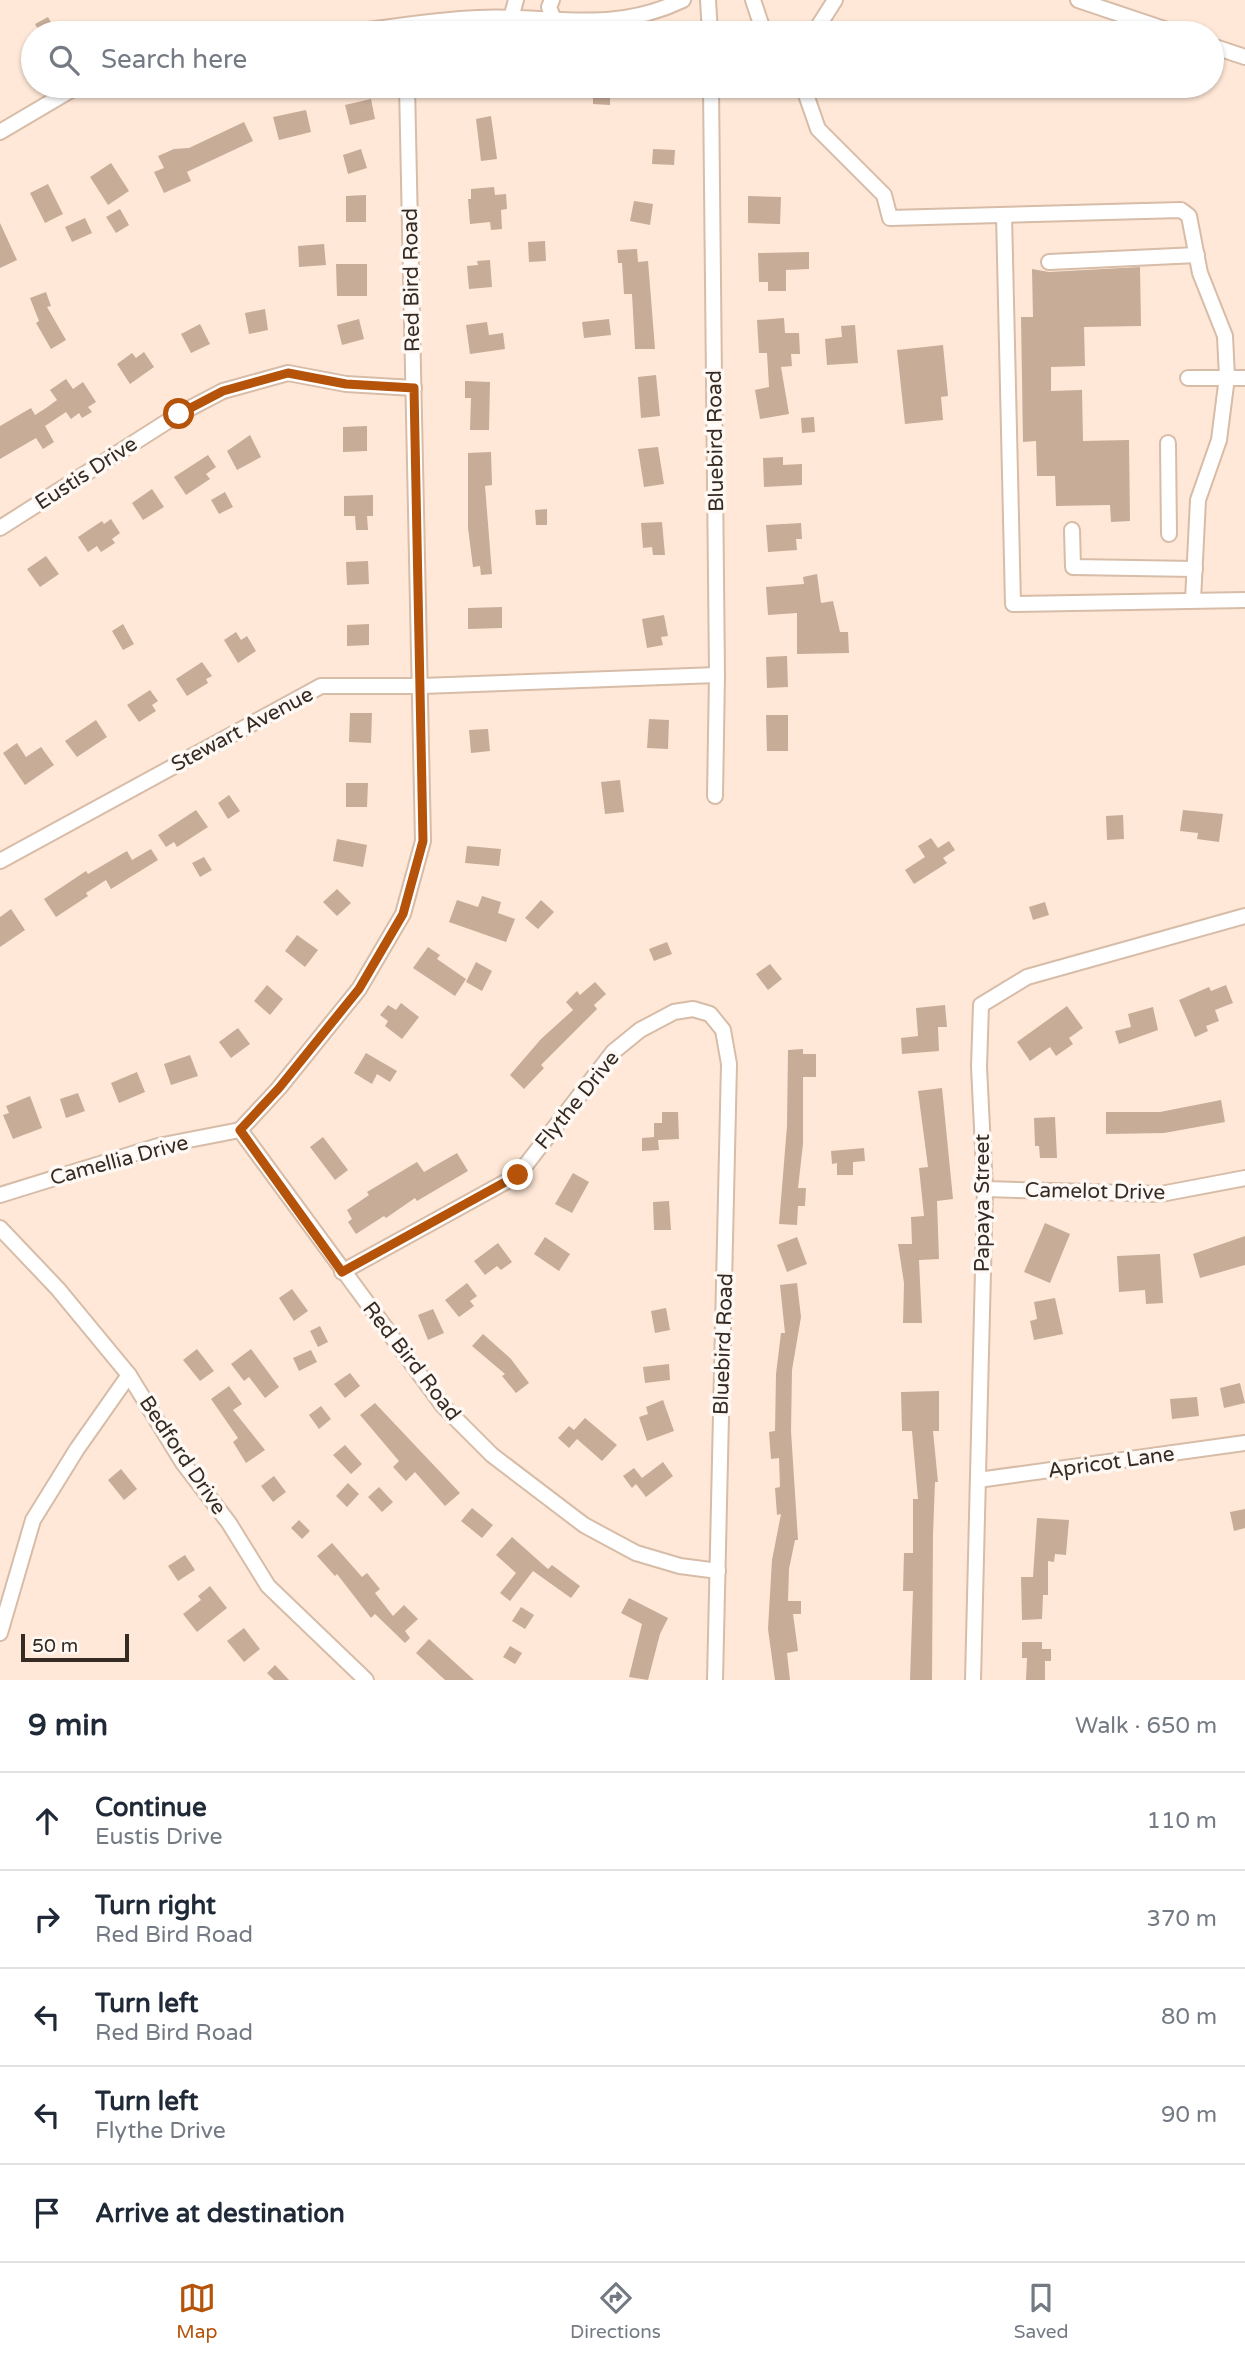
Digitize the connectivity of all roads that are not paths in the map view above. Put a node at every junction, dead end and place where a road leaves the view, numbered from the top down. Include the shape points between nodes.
1 (516, 0) edge
2 (552, 0) edge
3 (683, 0) edge
4 (708, 0) edge
5 (753, 0) edge
6 (835, 0) edge
7 (1078, 0) edge
8 (511, 18) junction
9 (554, 20) junction
10 (436, 21) edge
11 (562, 21) edge
12 (609, 21) edge
13 (709, 21) edge
14 (760, 21) edge
15 (822, 21) edge
16 (1140, 21) edge
17 (1224, 50) edge
18 (1245, 57) edge
19 (58, 98) edge
20 (407, 98) edge
21 (711, 98) edge
22 (807, 98) edge
23 (0, 132) edge
24 (1004, 215) junction
25 (1197, 255) junction
26 (1049, 262) dead end
27 (1227, 377) junction
28 (1188, 378) dead end
29 (1245, 378) edge
30 (414, 388) junction
31 (1168, 443) dead end
32 (1171, 498) junction
33 (1198, 500) junction
34 (0, 528) edge
35 (1072, 530) dead end
36 (1169, 534) dead end
37 (1195, 569) junction
38 (1193, 600) junction
39 (1245, 600) edge
40 (717, 675) junction
41 (422, 686) junction
42 (715, 796) dead end
43 (0, 861) edge
44 (1245, 916) edge
45 (709, 1014) joint
46 (240, 1130) junction
47 (1245, 1178) edge
48 (985, 1189) junction
49 (0, 1195) edge
50 (0, 1228) edge
51 (342, 1272) junction
52 (129, 1375) junction
53 (1245, 1443) edge
54 (978, 1480) junction
55 (718, 1571) junction
56 (0, 1633) edge
57 (366, 1680) edge
58 (715, 1680) edge
59 (973, 1680) edge

1 - 8 street
2 - 9 street
3 - 12 street via 661,10
4 - 13 street
5 - 14 street
6 - 15 street
7 - 16 street
8 - 9 street
8 - 10 street
9 - 11 street
17 - 18 street
19 - 23 street
20 - 30 street, Red Bird Road
21 - 40 street, Bluebird Road
22 - 24 street via 818,130 884,195 890,218
24 - 25 street via 1181,210 1189,216
24 - 38 street via 1013,604
25 - 26 street
25 - 27 street via 1225,336
27 - 28 street
27 - 29 street
27 - 33 street via 1219,440
30 - 34 street, Eustis Drive via 346,384 288,373 223,391
30 - 41 street, Red Bird Road
31 - 32 street
32 - 33 street
32 - 36 street
33 - 37 street
35 - 37 street via 1073,566
37 - 38 street
38 - 39 street
40 - 41 street, Stewart Avenue
40 - 42 street, Bluebird Road
41 - 43 street, Stewart Avenue via 321,686
41 - 46 street, Red Bird Road via 423,841 403,914 359,989
44 - 48 street, Papaya Street via 1027,977 981,1006
45 - 51 street, Flythe Drive via 693,1009 674,1012 640,1030 613,1052 518,1175
45 - 55 street, Bluebird Road via 723,1030 729,1064
46 - 49 street, Camellia Drive via 158,1146
46 - 51 street, Red Bird Road
47 - 48 street, Camelot Drive via 1161,1194
48 - 54 street, Papaya Street
50 - 52 street, Bedford Drive
51 - 55 street, Red Bird Road via 443,1406 492,1455 584,1525 636,1553
52 - 56 street via 33,1520
52 - 57 street, Bedford Drive via 268,1586
53 - 54 street, Apricot Lane
54 - 59 street, Papaya Street
55 - 58 street, Bluebird Road

